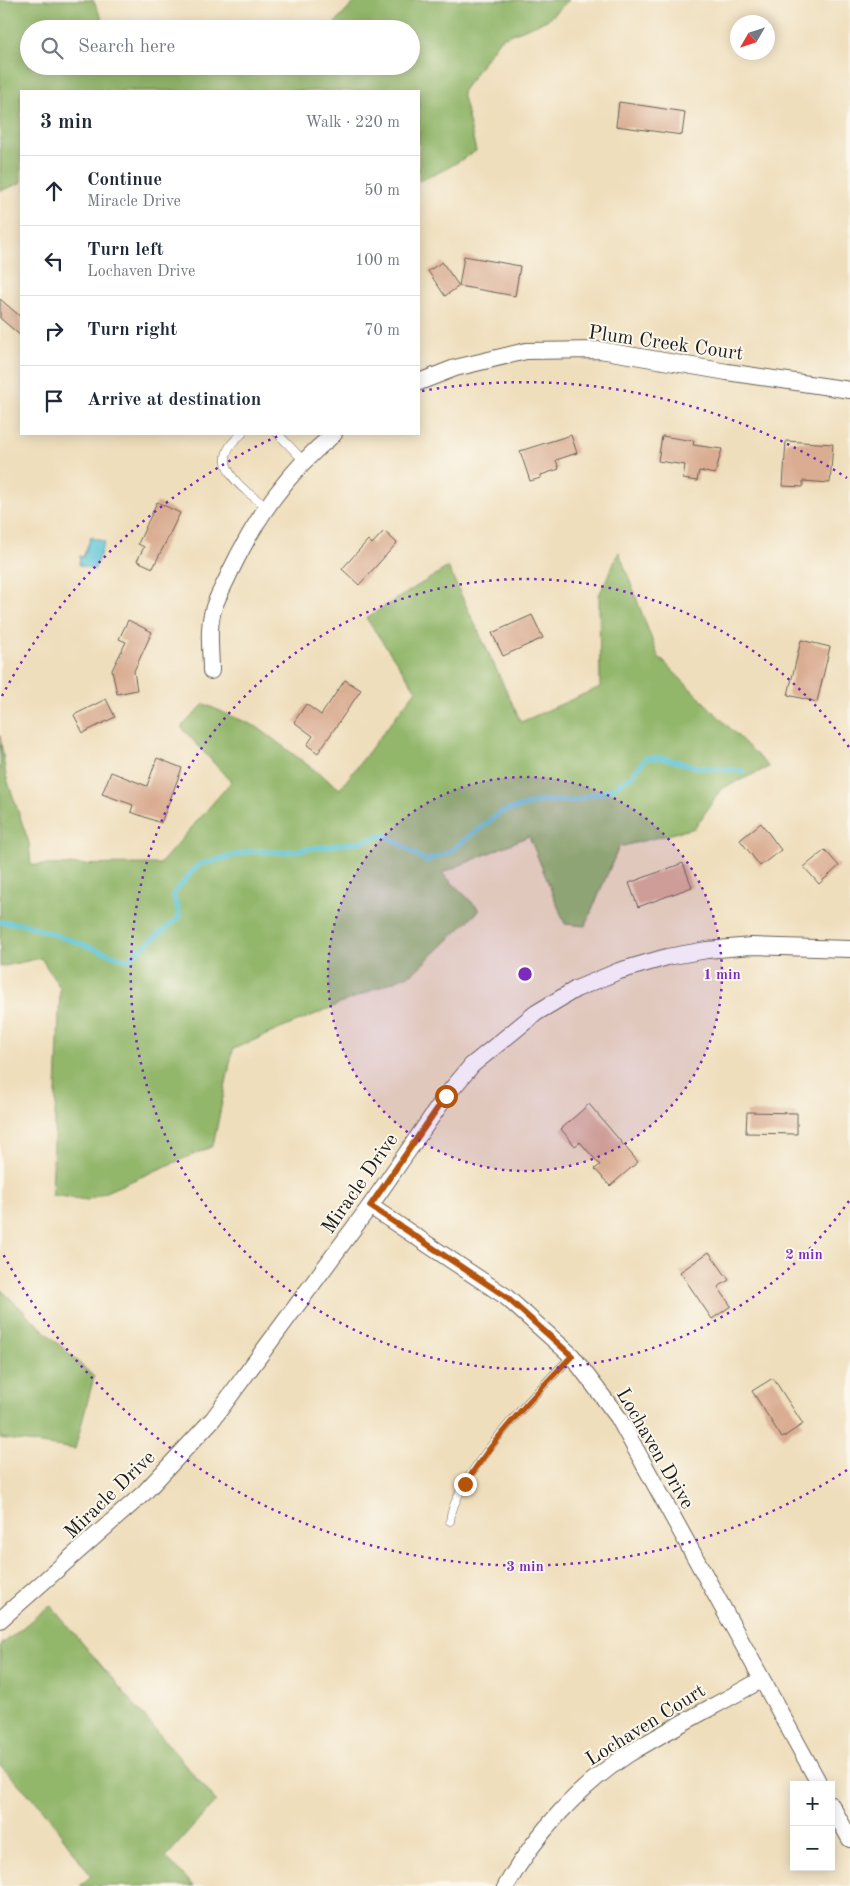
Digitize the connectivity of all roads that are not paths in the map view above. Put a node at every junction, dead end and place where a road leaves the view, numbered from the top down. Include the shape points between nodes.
1 (420, 382) edge
2 (850, 390) edge
3 (241, 435) edge
4 (279, 435) edge
5 (333, 435) edge
6 (304, 461) junction
7 (267, 507) junction
8 (211, 671) dead end
9 (850, 949) edge
10 (370, 1206) junction
11 (572, 1356) junction
12 (450, 1521) dead end
13 (0, 1620) edge
14 (761, 1680) junction
15 (818, 1781) edge
16 (835, 1813) edge
17 (850, 1839) edge
18 (506, 1886) edge

1 - 2 street, Plum Creek Court via 455,368 526,351 600,350
3 - 7 lane via 229,445 226,463 243,490
4 - 6 lane
5 - 6 street
6 - 7 street
7 - 8 street via 249,532 214,607 210,626
9 - 10 street, Miracle Drive via 751,946 707,950 619,971 576,989 536,1013 472,1065 446,1096
10 - 11 street, Lochaven Drive via 505,1296
10 - 13 street, Miracle Drive via 213,1419 144,1494
11 - 12 lane via 540,1388 483,1457 451,1507
11 - 14 street, Lochaven Drive via 618,1418
14 - 15 street, Lochaven Drive
14 - 18 street, Lochaven Court via 627,1756 589,1784 556,1817 518,1864
16 - 17 street

